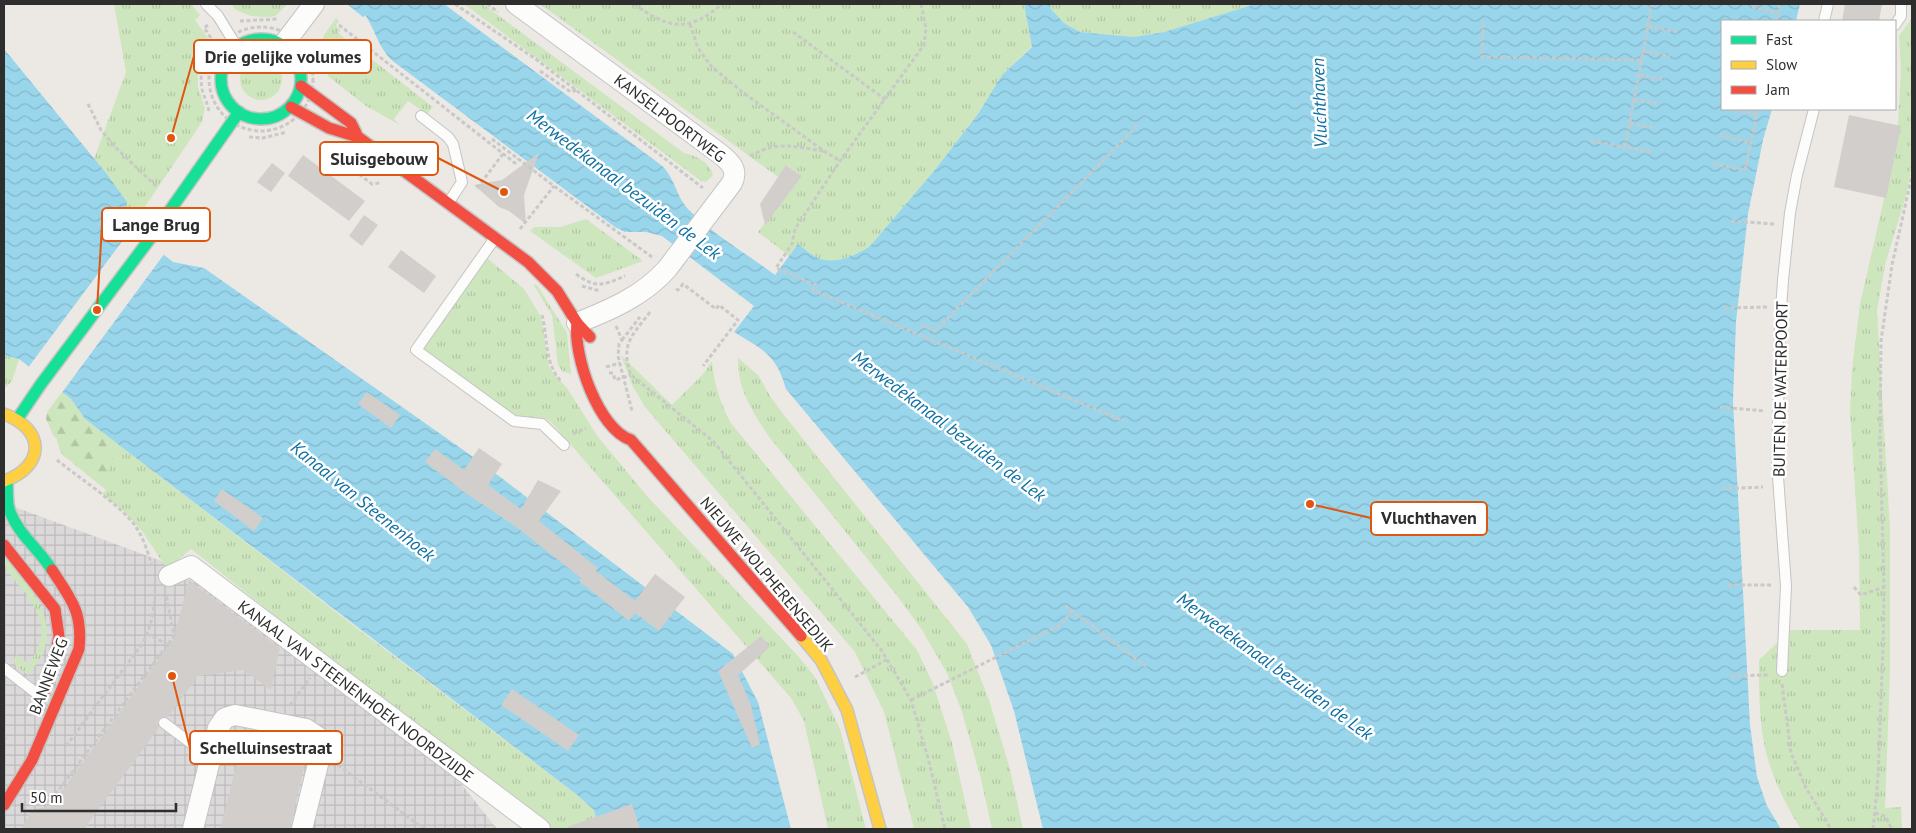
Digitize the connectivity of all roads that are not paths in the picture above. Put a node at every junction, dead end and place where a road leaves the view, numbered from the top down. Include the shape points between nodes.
1 (206, 4) edge
2 (314, 4) edge
3 (516, 4) edge
4 (1828, 4) edge
5 (1901, 4) edge
6 (1824, 20) edge
7 (1896, 24) edge
8 (296, 36) junction
9 (237, 47) junction
10 (307, 86) junction
11 (291, 106) junction
12 (1814, 110) edge
13 (239, 112) junction
14 (421, 116) dead end
15 (358, 136) junction
16 (449, 202) junction
17 (495, 238) junction
18 (577, 323) junction
19 (595, 349) dead end
20 (4, 414) edge
21 (18, 418) junction
22 (625, 423) dead end
23 (631, 440) junction
24 (564, 445) dead end
25 (5, 480) edge
26 (4, 545) edge
27 (161, 581) road end
28 (4, 668) edge
29 (1782, 671) road end
30 (40, 702) junction
31 (55, 707) junction
32 (164, 724) dead end
33 (211, 754) junction
34 (4, 805) edge
35 (193, 829) edge
36 (302, 829) edge
37 (540, 829) edge
38 (880, 829) edge

1 - 9 lane via 218,16
2 - 8 street
3 - 18 street, KANSELPOORTWEG via 733,166 734,179 661,276 610,310
4 - 6 lane
5 - 7 lane via 1901,16
8 - 9 street via 272,40 260,38
8 - 10 street via 292,53
9 - 13 street via 225,61 221,80 226,98
10 - 11 street
10 - 15 street via 351,123
11 - 13 street via 269,119 250,118
11 - 15 street via 329,128
12 - 29 lane, BUITEN DE WATERPOORT via 1790,214 1781,309 1778,463 1786,586
13 - 21 street
14 - 16 lane via 453,144 462,182
15 - 16 street
16 - 17 street
17 - 18 street via 542,275 557,291
17 - 24 lane via 416,350 514,421 542,424
18 - 19 street via 587,332
18 - 23 street, NIEUWE WOLPHERENSEDIJK via 574,337 592,393 609,422 620,435
20 - 21 street
21 - 25 street via 29,429 35,452 23,473
22 - 23 street, NIEUWE WOLPHERENSEDIJK
23 - 38 street, NIEUWE WOLPHERENSEDIJK via 821,660 849,717
25 - 31 street, BANNEWEG via 13,518 22,534 49,565 79,616 79,648
26 - 30 street, BANNEWEG via 55,609 59,636 54,663
27 - 37 street, KANAAL VAN STEENENHOEK NOORDZIJDE via 191,566
28 - 30 lane
30 - 31 lane
31 - 34 street, BANNEWEG via 32,760
32 - 33 lane via 203,752
33 - 35 street
33 - 36 street via 219,724 228,716 280,723 316,734 321,752

